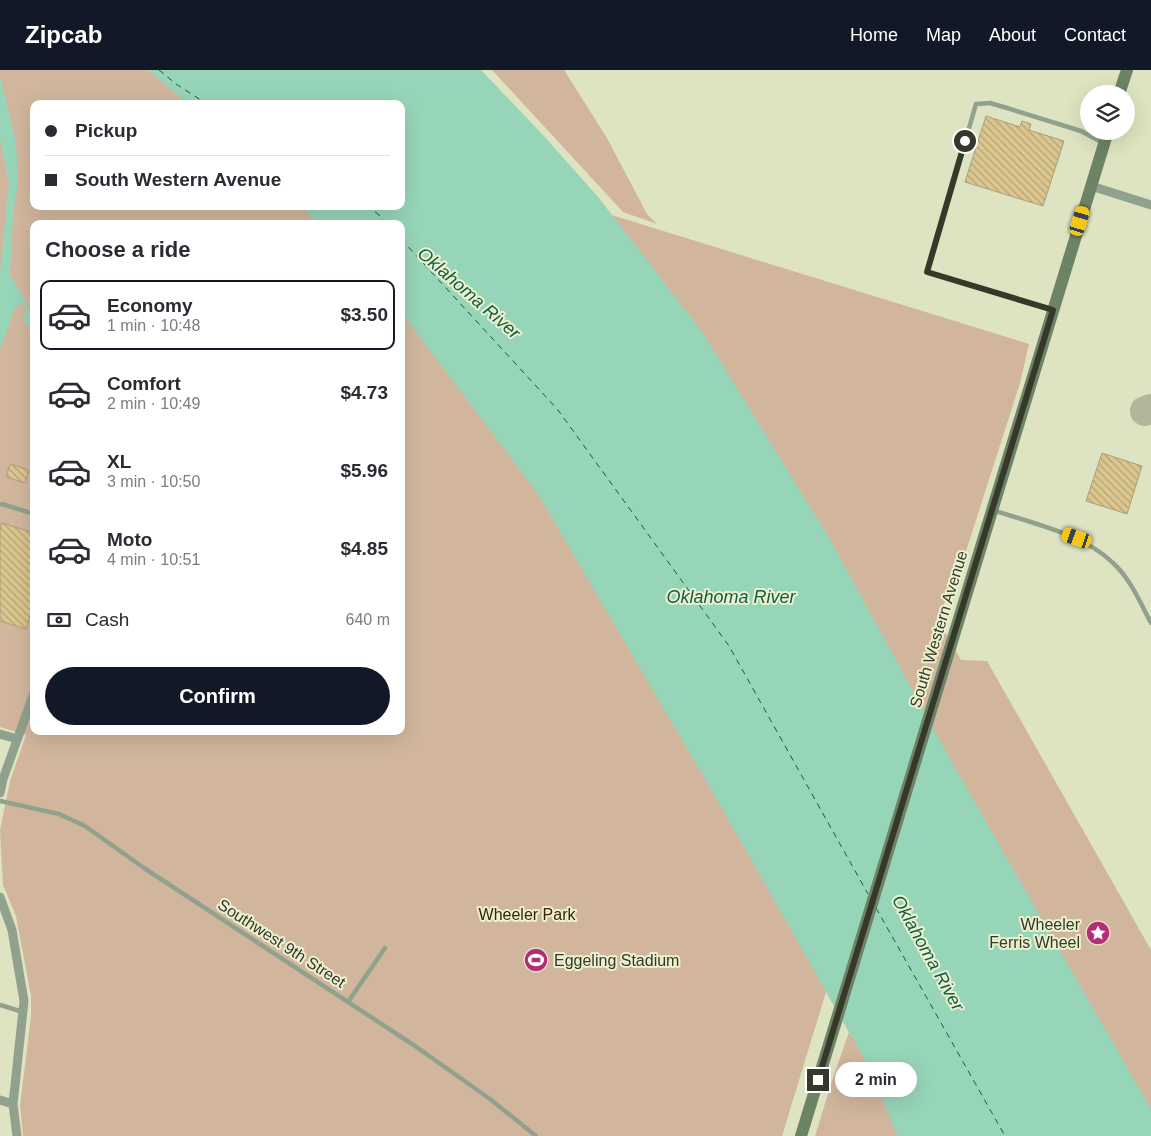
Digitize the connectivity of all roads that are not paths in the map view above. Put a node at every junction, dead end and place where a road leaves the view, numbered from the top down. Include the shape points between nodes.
1 (1127, 70) edge
2 (1122, 85) edge
3 (1080, 130) edge
4 (1105, 140) edge
5 (1091, 186) junction
6 (1151, 205) edge
7 (1053, 310) junction
8 (2, 504) dead end
9 (992, 509) junction
10 (30, 513) edge
11 (1151, 623) edge
12 (30, 704) edge
13 (0, 734) edge
14 (17, 739) junction
15 (0, 793) edge
16 (0, 801) edge
17 (0, 897) edge
18 (2, 907) edge
19 (385, 948) dead end
20 (348, 1002) junction
21 (0, 1005) edge
22 (24, 1012) junction
23 (0, 1100) edge
24 (13, 1104) junction
25 (16, 1136) edge
26 (536, 1136) edge
27 (800, 1136) edge

1 - 2 main road
3 - 7 lane via 990,103 976,104 927,272
4 - 5 main road, South Western Avenue
5 - 6 street
5 - 7 main road, South Western Avenue
7 - 9 main road, South Western Avenue
8 - 10 lane
9 - 11 lane via 1077,538 1097,549 1131,584
9 - 27 main road, South Western Avenue
12 - 14 street
13 - 14 street
14 - 15 street
16 - 20 lane, Southwest 9th Street via 59,814 85,826
17 - 18 street
18 - 22 street via 9,920 18,958
19 - 20 lane
20 - 26 lane, Southwest 9th Street via 490,1099
21 - 22 lane
22 - 24 street
23 - 24 street
24 - 25 street

